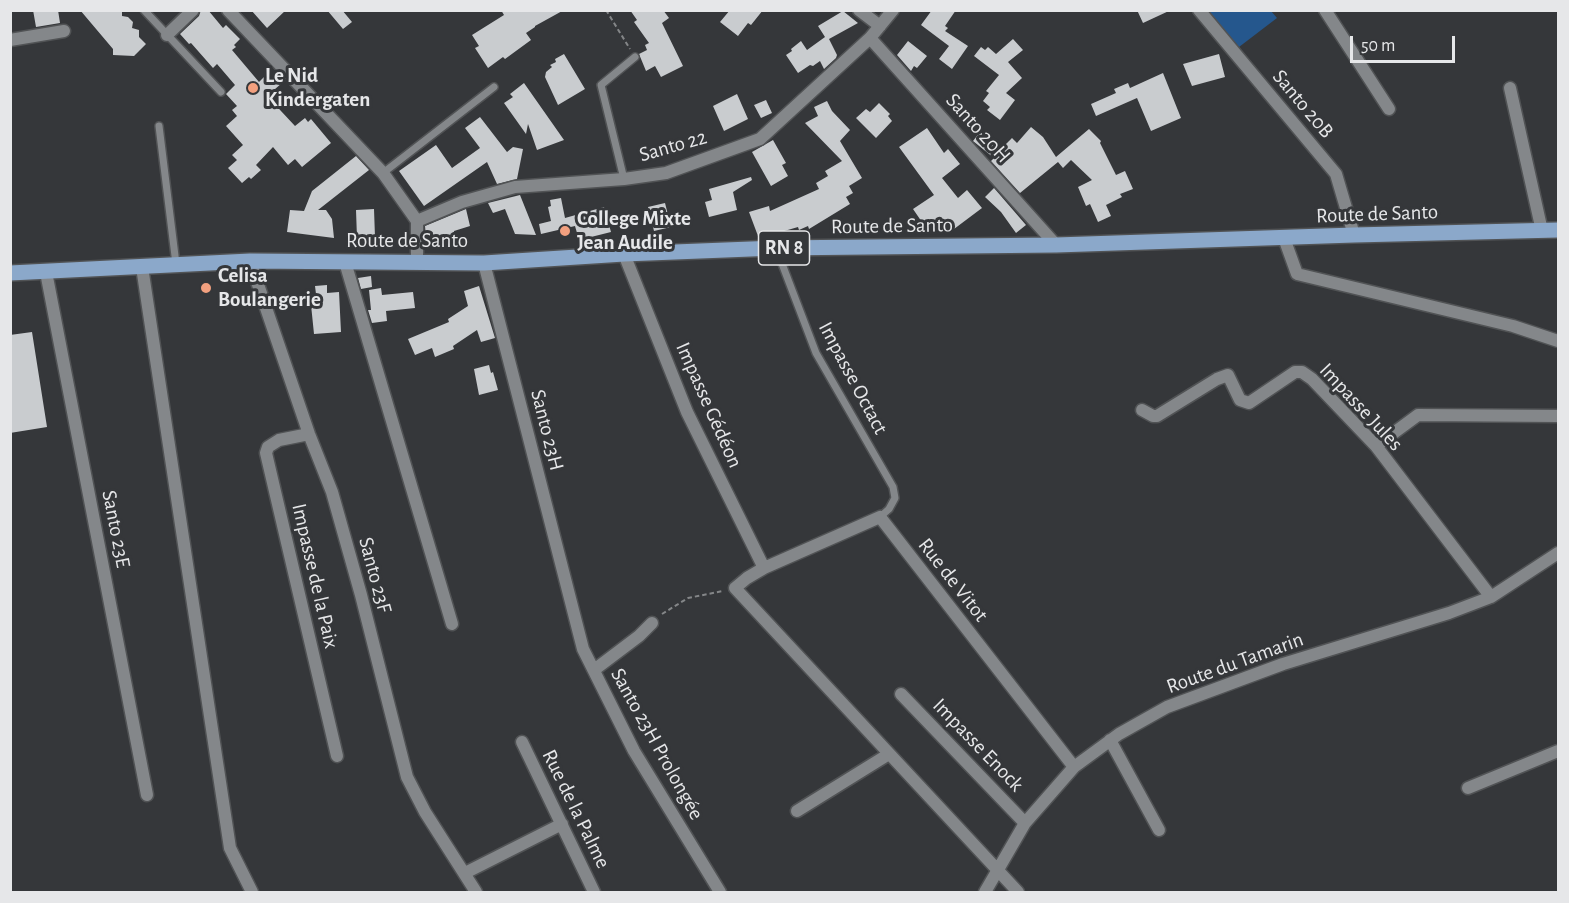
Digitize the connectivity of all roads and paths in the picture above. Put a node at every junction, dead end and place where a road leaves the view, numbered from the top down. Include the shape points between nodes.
1 (144, 10) edge
2 (193, 10) edge
3 (606, 10) edge
4 (860, 10) edge
5 (893, 10) edge
6 (1199, 10) edge
7 (1325, 10) edge
8 (232, 12) edge
9 (880, 26) junction
10 (64, 31) dead end
11 (167, 35) junction
12 (870, 38) junction
13 (10, 40) edge
14 (635, 57) joint
15 (494, 87) dead end
16 (1510, 88) dead end
17 (221, 92) dead end
18 (1389, 109) dead end
19 (159, 126) dead end
20 (383, 173) junction
21 (624, 179) junction
22 (417, 221) junction
23 (1558, 230) edge
24 (1542, 231) junction
25 (1354, 235) junction
26 (1284, 238) junction
27 (1056, 245) junction
28 (776, 248) junction
29 (624, 254) junction
30 (250, 261) junction
31 (345, 262) junction
32 (484, 262) junction
33 (417, 263) junction
34 (177, 266) junction
35 (142, 267) junction
36 (46, 272) junction
37 (10, 273) edge
38 (1558, 341) edge
39 (1142, 410) dead end
40 (1558, 416) edge
41 (309, 434) junction
42 (1376, 446) junction
43 (880, 517) junction
44 (1558, 553) edge
45 (764, 568) junction
46 (735, 588) junction
47 (1491, 597) junction
48 (572, 608) joint
49 (656, 619) joint
50 (452, 624) dead end
51 (594, 670) junction
52 (902, 694) dead end
53 (1110, 740) junction
54 (522, 742) dead end
55 (1558, 751) edge
56 (890, 754) junction
57 (337, 756) dead end
58 (1074, 767) junction
59 (1468, 788) dead end
60 (147, 795) dead end
61 (797, 811) dead end
62 (1025, 823) junction
63 (562, 824) junction
64 (1159, 830) dead end
65 (997, 869) junction
66 (465, 873) junction
67 (252, 892) edge
68 (476, 892) edge
69 (594, 892) edge
70 (720, 892) edge
71 (985, 892) edge
72 (1018, 892) edge

1 - 11 lane
2 - 11 street
3 - 14 path
4 - 9 street
5 - 9 street, Santo 22
6 - 25 street, Santo 20B via 1336,174
7 - 18 street
8 - 20 street
9 - 12 street, Santo 22
10 - 13 street
11 - 17 lane
12 - 21 street, Santo 22 via 760,139 666,173
12 - 27 street, Santo 20H
14 - 21 lane via 601,85
15 - 20 lane
16 - 24 street
19 - 34 lane
20 - 22 street
21 - 22 street, Santo 22 via 515,187 462,202
22 - 33 street
23 - 24 main road, Route de Santo / RN 8
24 - 25 main road, Route de Santo / RN 8
25 - 26 main road, Route de Santo / RN 8
26 - 27 main road, Route de Santo / RN 8
26 - 38 street via 1297,274 1514,326
27 - 28 main road, Route de Santo / RN 8
28 - 29 main road, Route de Santo / RN 8
28 - 43 lane, Impasse Octact via 816,353 893,487 895,498
29 - 32 main road, Route de Santo / RN 8
29 - 45 street, Impasse Gédéon via 687,412
30 - 31 main road, Route de Santo / RN 8
30 - 34 main road, Route de Santo / RN 8
30 - 41 street, Santo 23F
31 - 33 main road, Route de Santo / RN 8
31 - 50 street
32 - 33 main road, Route de Santo / RN 8
32 - 48 street, Santo 23H
34 - 35 main road, Route de Santo / RN 8
35 - 36 main road, Route de Santo / RN 8
35 - 67 street via 230,848
36 - 37 main road, Route de Santo / RN 8
36 - 60 street, Santo 23E
39 - 42 street, Impasse Jules via 1156,416 1228,375 1240,400 1249,403 1295,372 1302,372
40 - 42 street via 1418,415
41 - 57 street, Impasse de la Paix via 279,440 266,453
41 - 66 street, Santo 23F via 332,492 407,777 424,812
42 - 47 street, Impasse Jules
43 - 45 street
43 - 58 street, Rue de Vitot
44 - 47 street, Route du Tamarin
45 - 46 street
46 - 49 path via 688,598
46 - 56 street
47 - 53 street, Route du Tamarin via 1283,664 1167,707
48 - 51 street, Santo 23H Prolongée via 583,648
49 - 51 street
51 - 70 street, Santo 23H Prolongée via 633,751
52 - 62 street, Impasse Enock
53 - 58 street, Route du Tamarin
53 - 64 street
54 - 63 street, Rue de la Palme
55 - 59 street
56 - 61 street
56 - 65 street
58 - 62 street, Route du Tamarin
62 - 65 street, Route du Tamarin
63 - 66 street
63 - 69 street, Rue de la Palme
65 - 71 street, Route du Tamarin
65 - 72 street
66 - 68 street, Santo 23F

